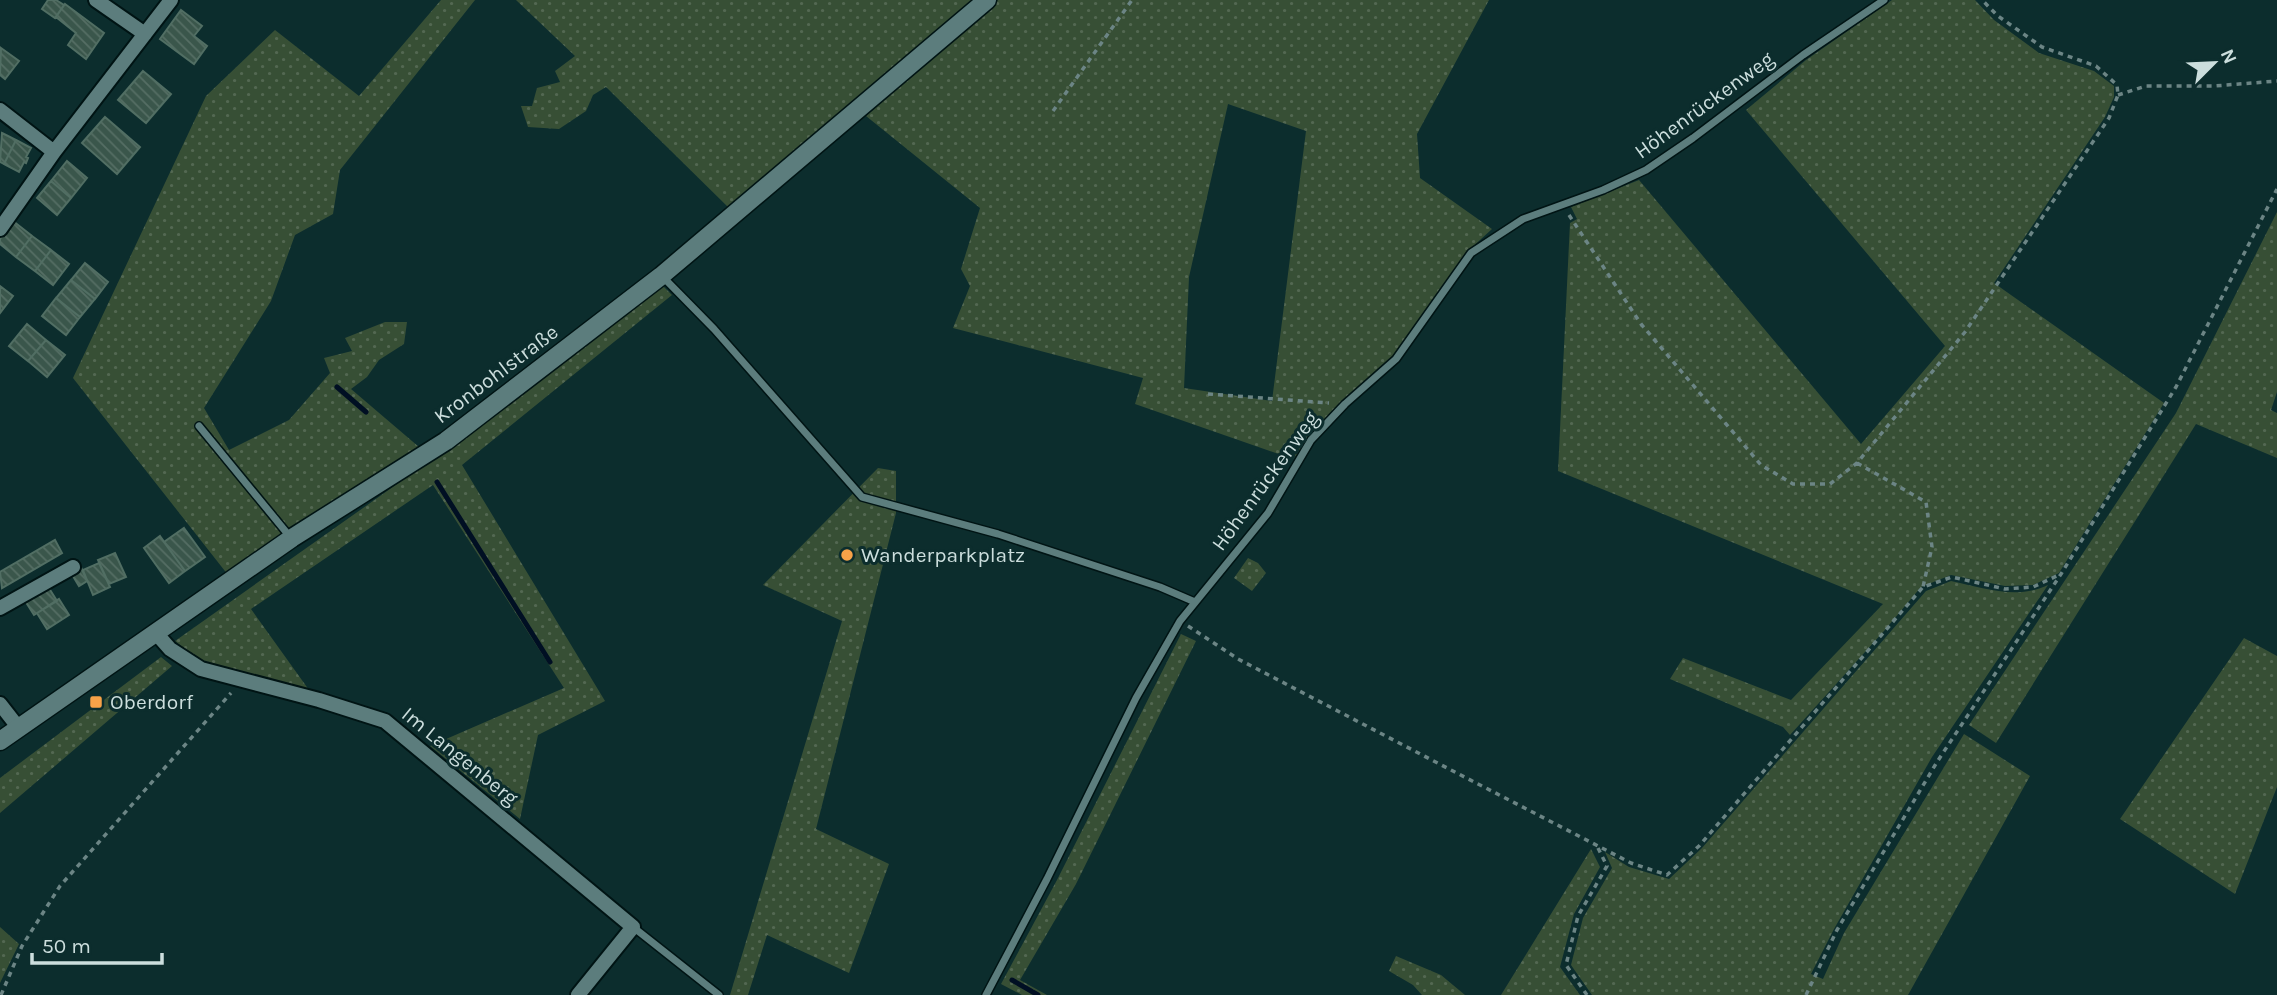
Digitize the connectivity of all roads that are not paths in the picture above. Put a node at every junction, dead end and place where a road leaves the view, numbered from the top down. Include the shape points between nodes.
1 (96, 0) edge
2 (172, 0) edge
3 (987, 0) edge
4 (1884, 0) edge
5 (145, 34) junction
6 (0, 110) edge
7 (54, 152) junction
8 (0, 229) edge
9 (661, 276) junction
10 (199, 426) dead end
11 (292, 538) junction
12 (73, 567) dead end
13 (1195, 602) junction
14 (0, 608) edge
15 (155, 632) junction
16 (0, 704) edge
17 (18, 727) junction
18 (0, 741) edge
19 (634, 927) junction
20 (578, 995) edge
21 (719, 995) edge
22 (986, 995) edge

1 - 5 street
2 - 5 street
3 - 9 main road, Kronbohlstraße
4 - 13 lane, Höhenrückenweg via 1646,170 1523,219 1471,253 1396,359 1311,440 1268,513
5 - 7 street
6 - 7 street
7 - 8 street
9 - 11 main road, Kronbohlstraße via 446,441
9 - 13 lane via 714,329 862,497 998,534
10 - 11 lane
11 - 15 main road, Kronbohlstraße
12 - 14 street
13 - 22 lane, Höhenrückenweg via 1136,698
15 - 17 main road, Kronbohlstraße
15 - 19 street, Im Langenberg via 170,649 201,669 385,721
16 - 17 street
17 - 18 main road, Kronbohlstraße
19 - 20 street
19 - 21 lane

